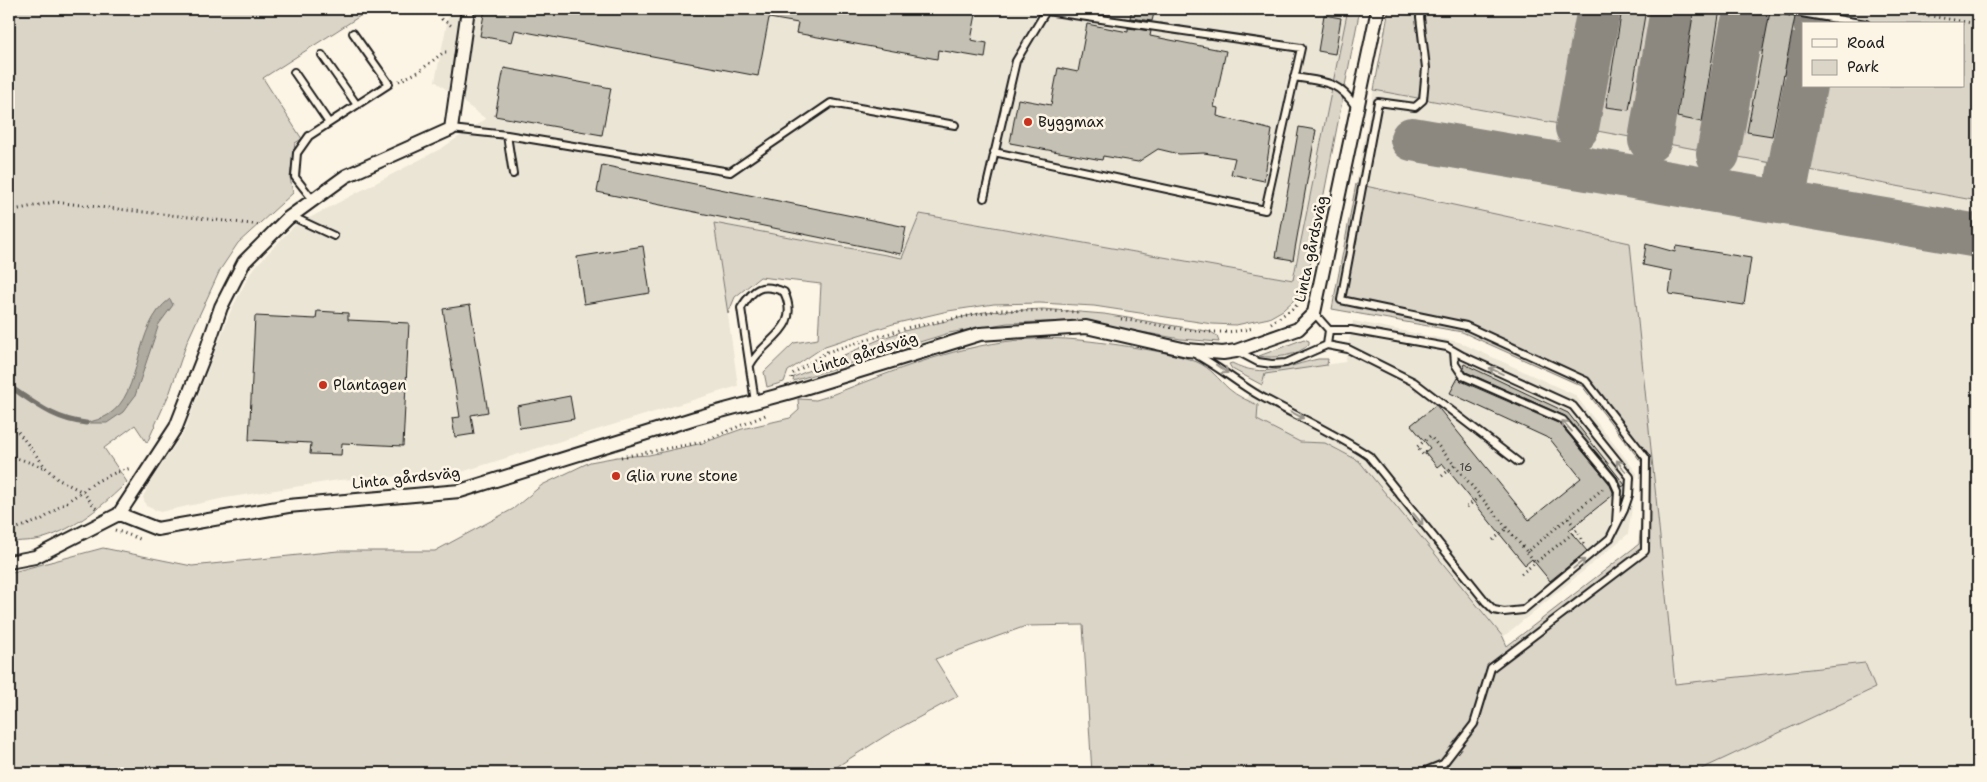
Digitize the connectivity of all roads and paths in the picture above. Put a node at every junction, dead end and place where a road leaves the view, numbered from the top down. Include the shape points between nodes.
1 (440, 9) edge
2 (468, 9) edge
3 (1378, 9) edge
4 (1422, 9) edge
5 (1778, 9) edge
6 (1889, 9) edge
7 (1854, 22) edge
8 (1978, 24) edge
9 (353, 33) dead end
10 (464, 35) junction
11 (462, 52) junction
12 (322, 55) dead end
13 (294, 72) dead end
14 (1294, 77) junction
15 (389, 84) junction
16 (357, 105) junction
17 (1357, 108) junction
18 (329, 123) junction
19 (955, 125) dead end
20 (451, 129) junction
21 (507, 135) junction
22 (994, 152) junction
23 (513, 174) dead end
24 (984, 198) dead end
25 (313, 200) junction
26 (9, 211) edge
27 (291, 216) junction
28 (264, 225) dead end
29 (334, 236) dead end
30 (1314, 312) junction
31 (1329, 330) junction
32 (1327, 345) junction
33 (1187, 350) junction
34 (1236, 350) junction
35 (1454, 351) junction
36 (750, 365) junction
37 (755, 402) junction
38 (9, 420) edge
39 (1426, 454) dead end
40 (9, 455) edge
41 (1518, 462) dead end
42 (1455, 465) junction
43 (46, 468) junction
44 (1442, 476) dead end
45 (1613, 480) junction
46 (1480, 496) junction
47 (1467, 507) dead end
48 (119, 514) junction
49 (1568, 518) junction
50 (1616, 527) junction
51 (1507, 528) junction
52 (1577, 530) junction
53 (9, 531) edge
54 (1493, 540) dead end
55 (1581, 544) dead end
56 (1527, 552) junction
57 (9, 562) edge
58 (1535, 562) junction
59 (1520, 574) dead end
60 (1421, 773) edge

1 - 10 path via 442,18
2 - 10 street
3 - 17 street, Linta gårdsväg
4 - 60 lane via 1420,17 1426,68 1423,100 1415,107 1378,102 1341,300 1466,326 1586,381 1646,458 1645,550 1491,668 1474,724 1443,764
5 - 7 lane
6 - 8 path
9 - 15 lane
10 - 11 street
11 - 15 path via 444,52 418,72
11 - 20 street
12 - 16 lane
13 - 18 lane
14 - 17 lane via 1333,84
14 - 22 lane via 1265,210
14 - 22 lane via 1301,48 1046,11 1016,61
15 - 16 lane
16 - 18 lane
17 - 30 street, Linta gårdsväg
18 - 25 lane via 309,136 297,153 295,177
19 - 21 lane via 831,103 730,172
20 - 21 lane
20 - 25 street via 346,176
21 - 23 lane
22 - 24 lane
25 - 27 street
26 - 28 path via 54,202
27 - 29 lane
27 - 48 street via 244,262 221,307 176,427
30 - 31 lane
30 - 34 street, Linta gårdsväg via 1298,329
31 - 32 lane
31 - 35 lane via 1351,330 1447,347
32 - 34 lane via 1286,362 1272,364 1258,362
32 - 41 lane via 1348,349 1414,382
33 - 34 street, Linta gårdsväg via 1223,353
33 - 37 street, Linta gårdsväg via 1086,327 980,334
33 -> 50 lane via 1254,392 1369,456 1494,610 1522,610 1610,538
45 -> 35 lane via 1563,420 1463,376 1455,364
50 -> 35 lane via 1629,496 1630,477 1573,406
36 - 36 lane via 741,308 748,296 760,288 771,287 784,292 789,313 786,324
36 - 37 lane
37 - 48 street, Linta gårdsväg via 460,491 288,506 157,529
38 - 43 path
39 - 42 path via 1424,456 1417,447 1430,436
40 - 43 path
42 - 44 path
42 - 46 path
43 - 53 path via 83,492 41,520
45 - 49 path
45 - 50 lane via 1618,490
46 - 47 path
46 - 51 path
48 - 57 street via 35,557
49 - 52 path
49 - 56 path
51 - 54 path
51 - 56 path
52 - 55 path
52 - 58 path
56 - 58 path
58 - 59 path

